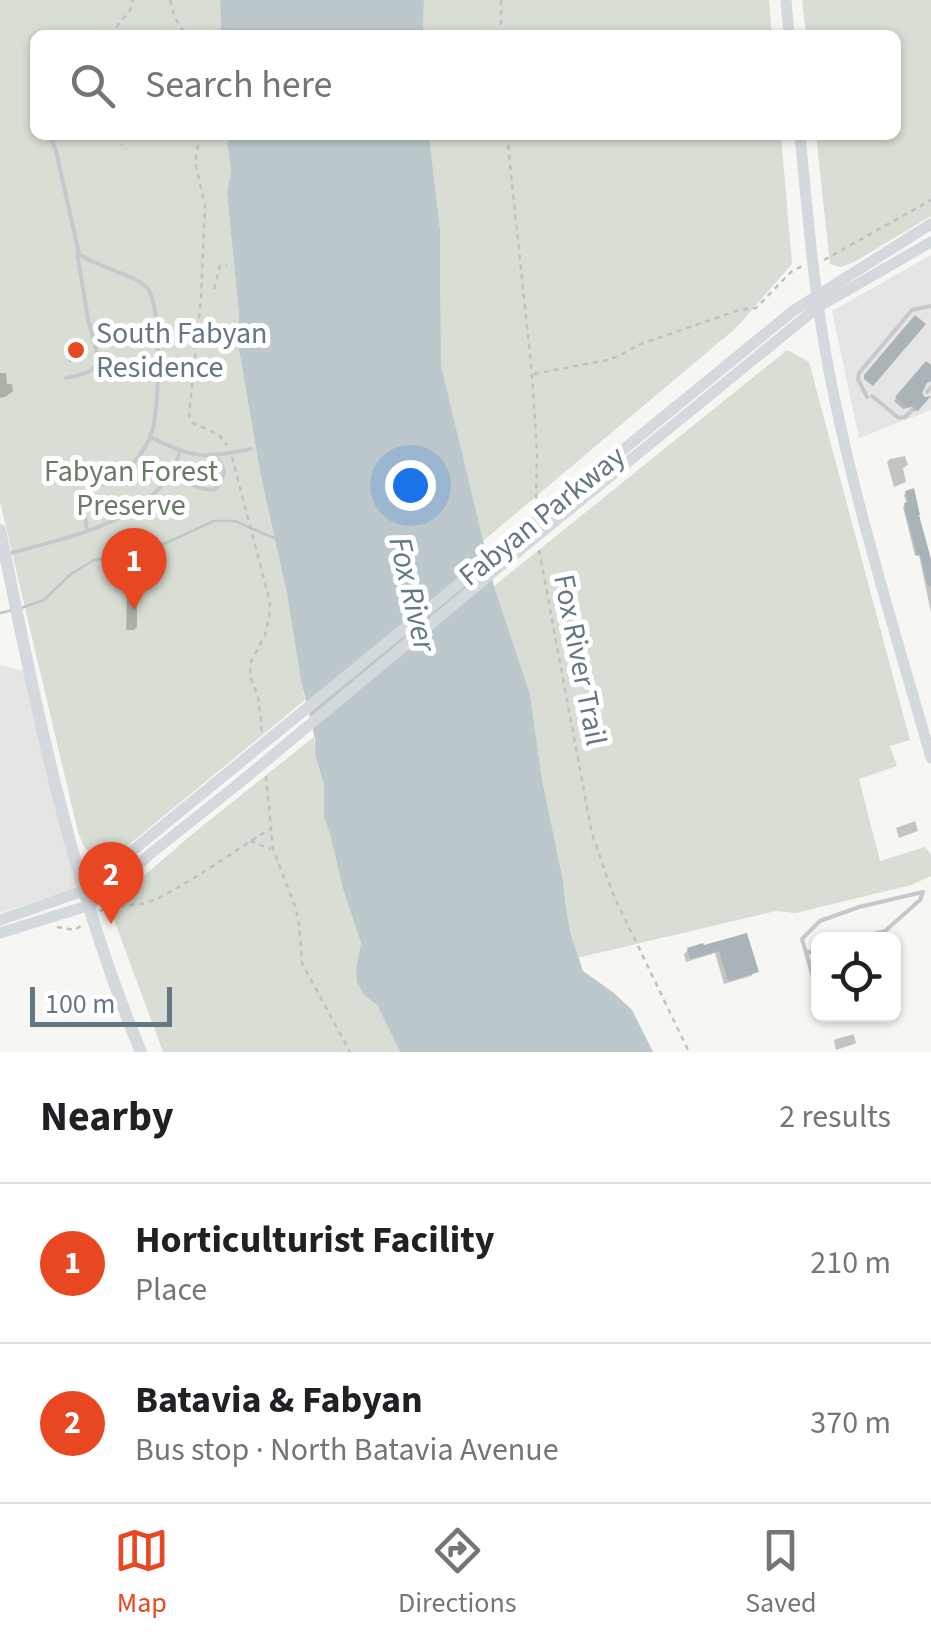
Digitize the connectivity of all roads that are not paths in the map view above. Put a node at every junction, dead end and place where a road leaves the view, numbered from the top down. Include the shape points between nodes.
1 (786, 0) edge
2 (789, 30) edge
3 (52, 140) edge
4 (800, 140) edge
5 (931, 224) edge
6 (931, 242) edge
7 (76, 247) junction
8 (817, 301) junction
9 (930, 305) edge
10 (66, 378) dead end
11 (687, 404) junction
12 (912, 410) dead end
13 (150, 437) junction
14 (250, 449) dead end
15 (180, 452) junction
16 (214, 456) junction
17 (169, 479) junction
18 (0, 530) edge
19 (87, 530) junction
20 (2, 555) edge
21 (931, 758) edge
22 (931, 888) edge
23 (83, 891) junction
24 (923, 892) junction
25 (88, 906) junction
26 (0, 920) edge
27 (880, 932) edge
28 (0, 933) edge
29 (811, 952) edge
30 (806, 953) junction
31 (811, 969) edge
32 (141, 1052) edge

1 - 2 main road
3 - 7 lane
4 - 8 main road
5 - 8 main road
6 - 8 main road
7 - 10 lane via 100,360 89,372
7 - 13 lane via 87,260 141,283 151,296 158,362
8 - 11 main road, Fabyan Parkway
8 - 21 main road via 859,505
9 - 12 lane via 912,310 859,373 869,397 899,418
11 - 23 main road, Fabyan Parkway
11 - 25 main road, Fabyan Parkway
13 - 15 lane
13 - 19 lane via 130,467 82,495
14 - 16 lane
15 - 16 lane
15 - 17 lane
16 - 17 lane via 224,471 215,489
17 - 19 lane via 123,517
18 - 20 main road
19 - 20 lane
20 - 23 main road
22 - 24 lane
23 - 25 main road
23 - 26 main road
24 - 27 lane
24 - 30 lane via 820,921 802,939
25 - 28 main road
25 - 32 main road
29 - 30 lane
30 - 31 lane

